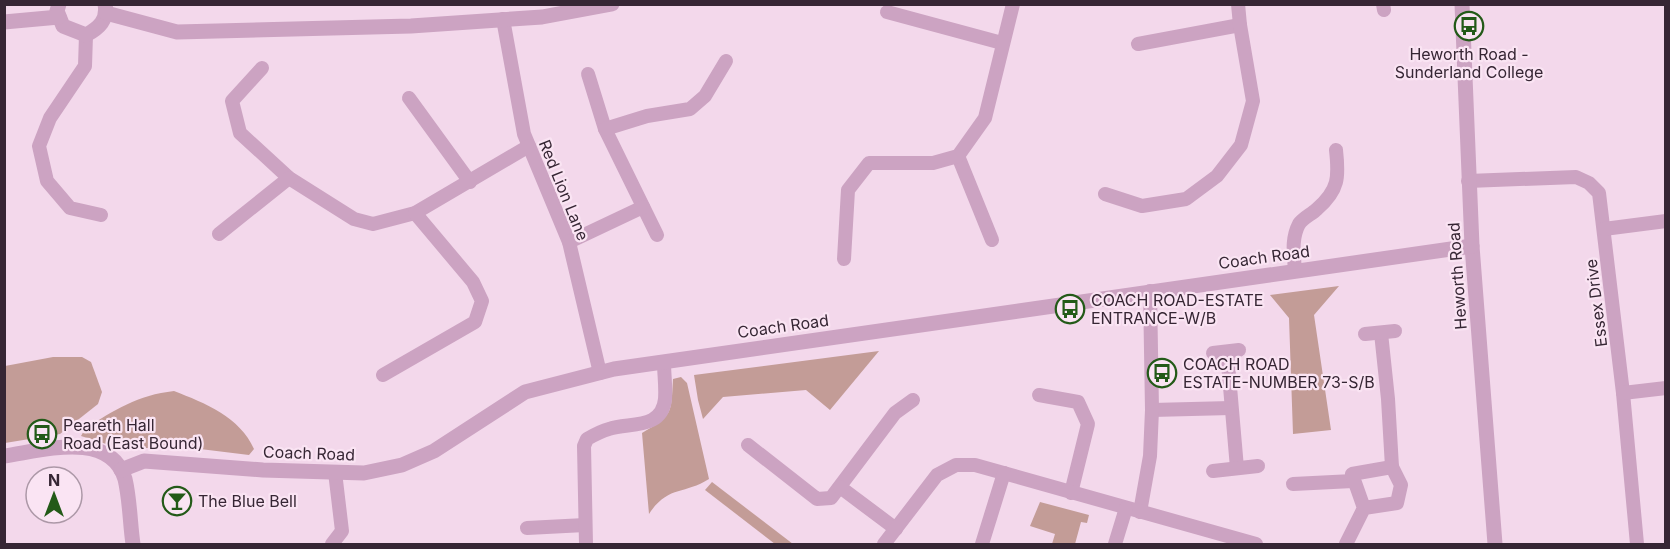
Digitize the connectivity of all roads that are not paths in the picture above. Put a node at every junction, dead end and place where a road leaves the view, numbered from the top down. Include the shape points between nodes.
1 (612, 4) edge
2 (1013, 4) edge
3 (1238, 4) edge
4 (1462, 4) edge
5 (106, 9) edge
6 (59, 11) edge
7 (887, 12) dead end
8 (503, 19) junction
9 (4, 22) edge
10 (1240, 26) junction
11 (86, 34) junction
12 (1002, 43) junction
13 (1138, 44) dead end
14 (726, 62) dead end
15 (262, 68) dead end
16 (588, 74) dead end
17 (409, 98) dead end
18 (605, 129) junction
19 (529, 146) junction
20 (1336, 150) dead end
21 (958, 156) junction
22 (289, 178) junction
23 (1468, 181) junction
24 (470, 182) junction
25 (1105, 194) dead end
26 (643, 207) junction
27 (415, 213) junction
28 (101, 215) dead end
29 (1665, 221) edge
30 (1604, 229) junction
31 (219, 234) dead end
32 (657, 235) dead end
33 (992, 240) dead end
34 (569, 242) junction
35 (1472, 246) junction
36 (844, 259) dead end
37 (1295, 271) junction
38 (1150, 291) junction
39 (1395, 331) dead end
40 (1381, 333) junction
41 (1365, 334) dead end
42 (1226, 352) dead end
43 (664, 362) junction
44 (600, 373) junction
45 (383, 375) dead end
46 (1665, 388) edge
47 (1623, 393) junction
48 (1039, 395) dead end
49 (913, 400) dead end
50 (1231, 408) junction
51 (1152, 410) junction
52 (748, 445) dead end
53 (780, 453) dead end
54 (4, 456) edge
55 (771, 464) junction
56 (1258, 466) dead end
57 (1392, 467) junction
58 (1236, 468) junction
59 (121, 470) junction
60 (1213, 471) dead end
61 (336, 472) junction
62 (1004, 473) junction
63 (1353, 481) junction
64 (1293, 484) dead end
65 (840, 487) junction
66 (1071, 493) junction
67 (1126, 508) junction
68 (1364, 508) junction
69 (1140, 512) junction
70 (585, 525) junction
71 (527, 528) dead end
72 (896, 529) junction
73 (133, 544) edge
74 (332, 544) edge
75 (586, 544) edge
76 (884, 544) edge
77 (982, 544) edge
78 (1115, 544) edge
79 (1256, 544) edge
80 (1346, 544) edge
81 (1495, 544) edge
82 (1637, 544) edge

1 - 8 street via 542,17
2 - 12 street
3 - 10 street
4 - 23 street, Heworth Road
5 - 8 street via 177,32 411,26
5 - 11 street via 99,28
6 - 9 street
6 - 11 street via 63,26
7 - 12 street
8 - 19 street, Red Lion Lane
10 - 13 street
10 - 25 street via 1253,101 1241,145 1217,176 1186,199 1142,206
11 - 28 street via 85,66 50,118 39,146 47,181 70,208
12 - 21 street via 985,118
14 - 18 street via 705,96 690,109 647,116
15 - 22 street via 232,101 240,133
16 - 18 street
17 - 24 street
18 - 26 street
19 - 24 street
19 - 34 street, Red Lion Lane
20 - 37 street via 1335,190 1300,223 1293,242
21 - 33 street
21 - 36 street via 933,163 869,163 848,190
22 - 27 street via 354,219 373,224
22 - 31 street
23 - 30 street, Essex Drive via 1576,177 1599,193
23 - 35 street, Heworth Road
24 - 27 street
26 - 32 street
26 - 34 street
27 - 45 street via 473,282 482,301 475,322
29 - 30 street
30 - 47 street, Essex Drive
34 - 44 street, Red Lion Lane
35 - 37 street, Coach Road
35 - 81 street, Heworth Road
37 - 38 street, Coach Road
38 - 43 street, Coach Road
38 - 51 street
39 - 40 street
40 - 41 street
40 - 57 street
42 - 50 street
43 - 44 street, Coach Road
43 - 70 street via 665,401 661,412 652,421 609,428 587,439
44 - 61 street, Coach Road via 525,392 434,451 402,465 364,473
46 - 47 street
47 - 82 street, Essex Drive
48 - 66 street via 1078,402 1088,424
49 - 65 street via 895,413
50 - 51 street
50 - 58 street
51 - 69 street via 1150,456
52 - 55 street
53 - 55 street
54 - 59 street via 84,446 113,459
55 - 65 street via 817,500 831,498
56 - 58 street
57 - 63 street via 1352,474
57 - 68 street via 1401,485 1397,503
58 - 60 street
59 - 61 street, Coach Road via 144,461
59 - 73 street
61 - 74 street via 342,531
62 - 66 street
62 - 72 street via 975,465 956,465 938,475
62 - 77 street
63 - 64 street
63 - 68 street
65 - 72 street
66 - 67 street
67 - 69 street
67 - 78 street
68 - 80 street
69 - 79 street
70 - 71 street
70 - 75 street
72 - 76 street

